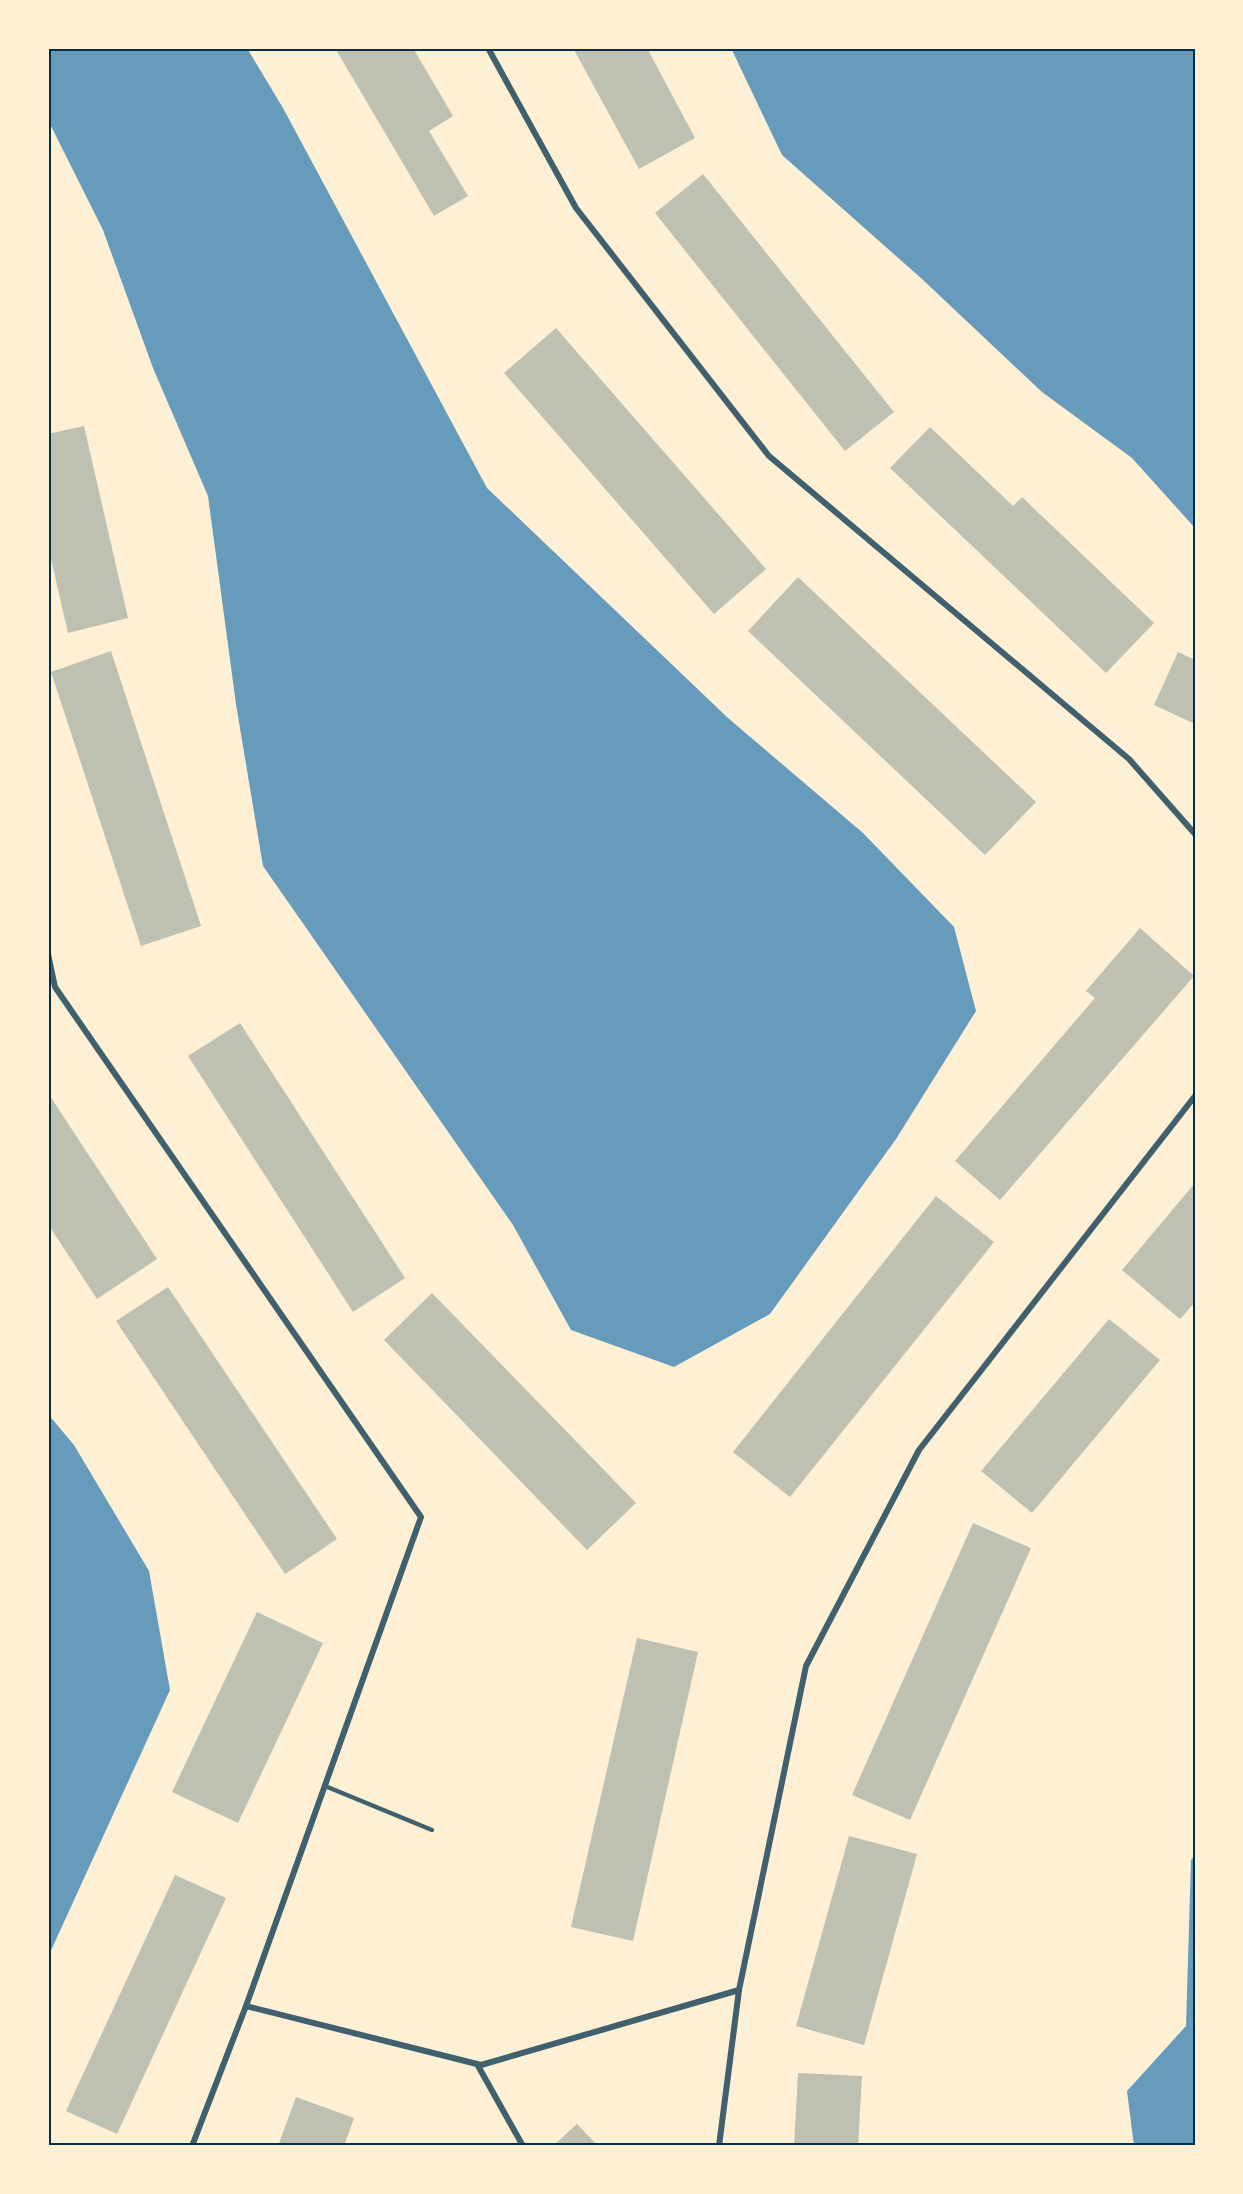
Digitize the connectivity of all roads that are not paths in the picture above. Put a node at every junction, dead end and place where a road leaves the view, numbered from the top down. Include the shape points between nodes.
1 (488, 48) edge
2 (1195, 834) edge
3 (48, 954) edge
4 (1195, 1096) edge
5 (325, 1786) junction
6 (432, 1830) dead end
7 (739, 1990) junction
8 (246, 2006) junction
9 (477, 2064) junction
10 (192, 2146) edge
11 (523, 2146) edge
12 (719, 2146) edge

1 - 2 street via 576,208 769,456 1129,759
3 - 5 street via 55,987 421,1517
4 - 7 street via 919,1450 806,1666
5 - 6 lane
5 - 8 street
7 - 9 street
7 - 12 street
8 - 9 street
8 - 10 street
9 - 11 street

